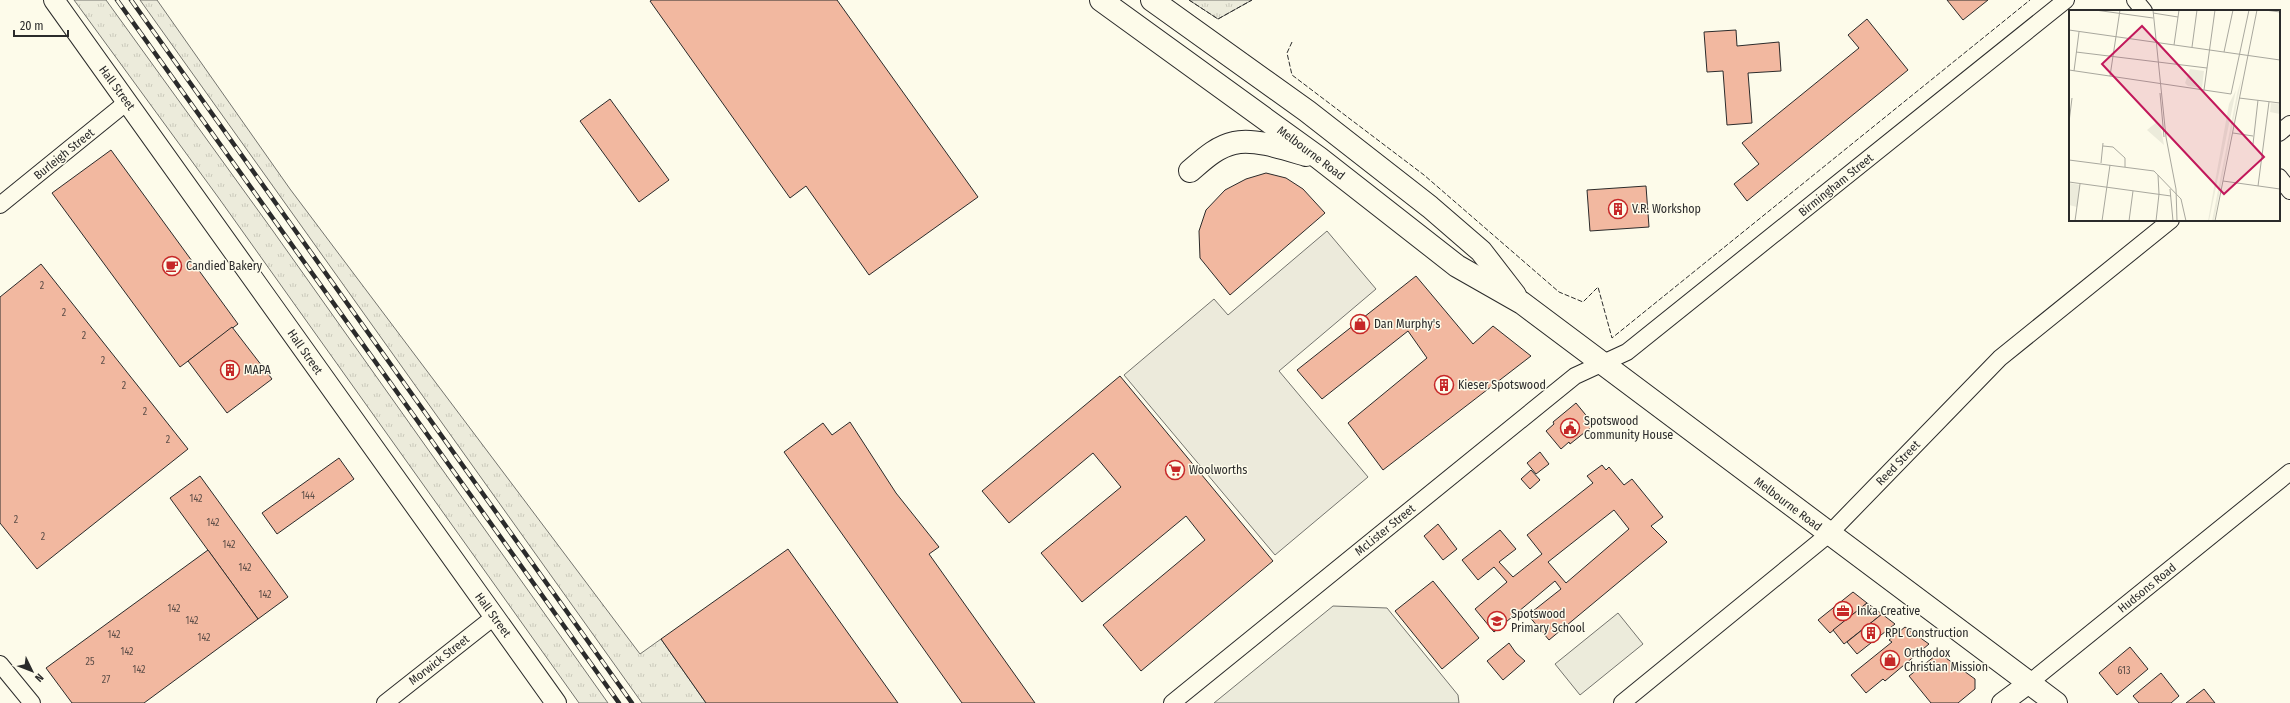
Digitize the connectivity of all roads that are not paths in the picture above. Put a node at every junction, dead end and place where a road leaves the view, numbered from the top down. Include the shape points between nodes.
1 (54, 0) edge
2 (1101, 0) edge
3 (1152, 0) edge
4 (2066, 0) edge
5 (2136, 0) edge
6 (2143, 10) edge
7 (127, 102) junction
8 (2290, 124) edge
9 (2280, 132) edge
10 (1319, 158) junction
11 (1190, 171) dead end
12 (2280, 178) edge
13 (2290, 191) edge
14 (0, 205) edge
15 (2170, 221) edge
16 (1522, 303) junction
17 (1602, 364) junction
18 (2290, 472) edge
19 (1829, 534) junction
20 (494, 617) junction
21 (0, 664) edge
22 (2029, 683) junction
23 (32, 703) edge
24 (385, 703) edge
25 (556, 703) edge
26 (1172, 703) edge
27 (1622, 703) edge
28 (2002, 703) edge
29 (2056, 703) edge

1 - 7 street, Hall Street
2 - 10 main road, Melbourne Road
3 - 16 main road, Melbourne Road via 1296,103 1430,207 1481,251
4 - 17 street, Birmingham Street via 1627,352
5 - 6 street
7 - 14 street, Burleigh Street
7 - 20 street, Hall Street
8 - 9 street
10 - 11 main road via 1274,146 1235,143 1211,153
10 - 16 main road, Melbourne Road via 1457,266
12 - 13 street
15 - 19 street, Reed Street via 2000,358
16 - 17 main road, Melbourne Road
17 - 19 main road, Melbourne Road
17 - 26 street, McLister Street via 1576,376
18 - 22 street, Hudsons Road
19 - 22 main road, Melbourne Road
19 - 27 street, Reed Street
20 - 24 street, Morwick Street
20 - 25 street, Hall Street
21 - 23 street
22 - 28 street, Hudsons Road
22 - 29 main road, Melbourne Road

